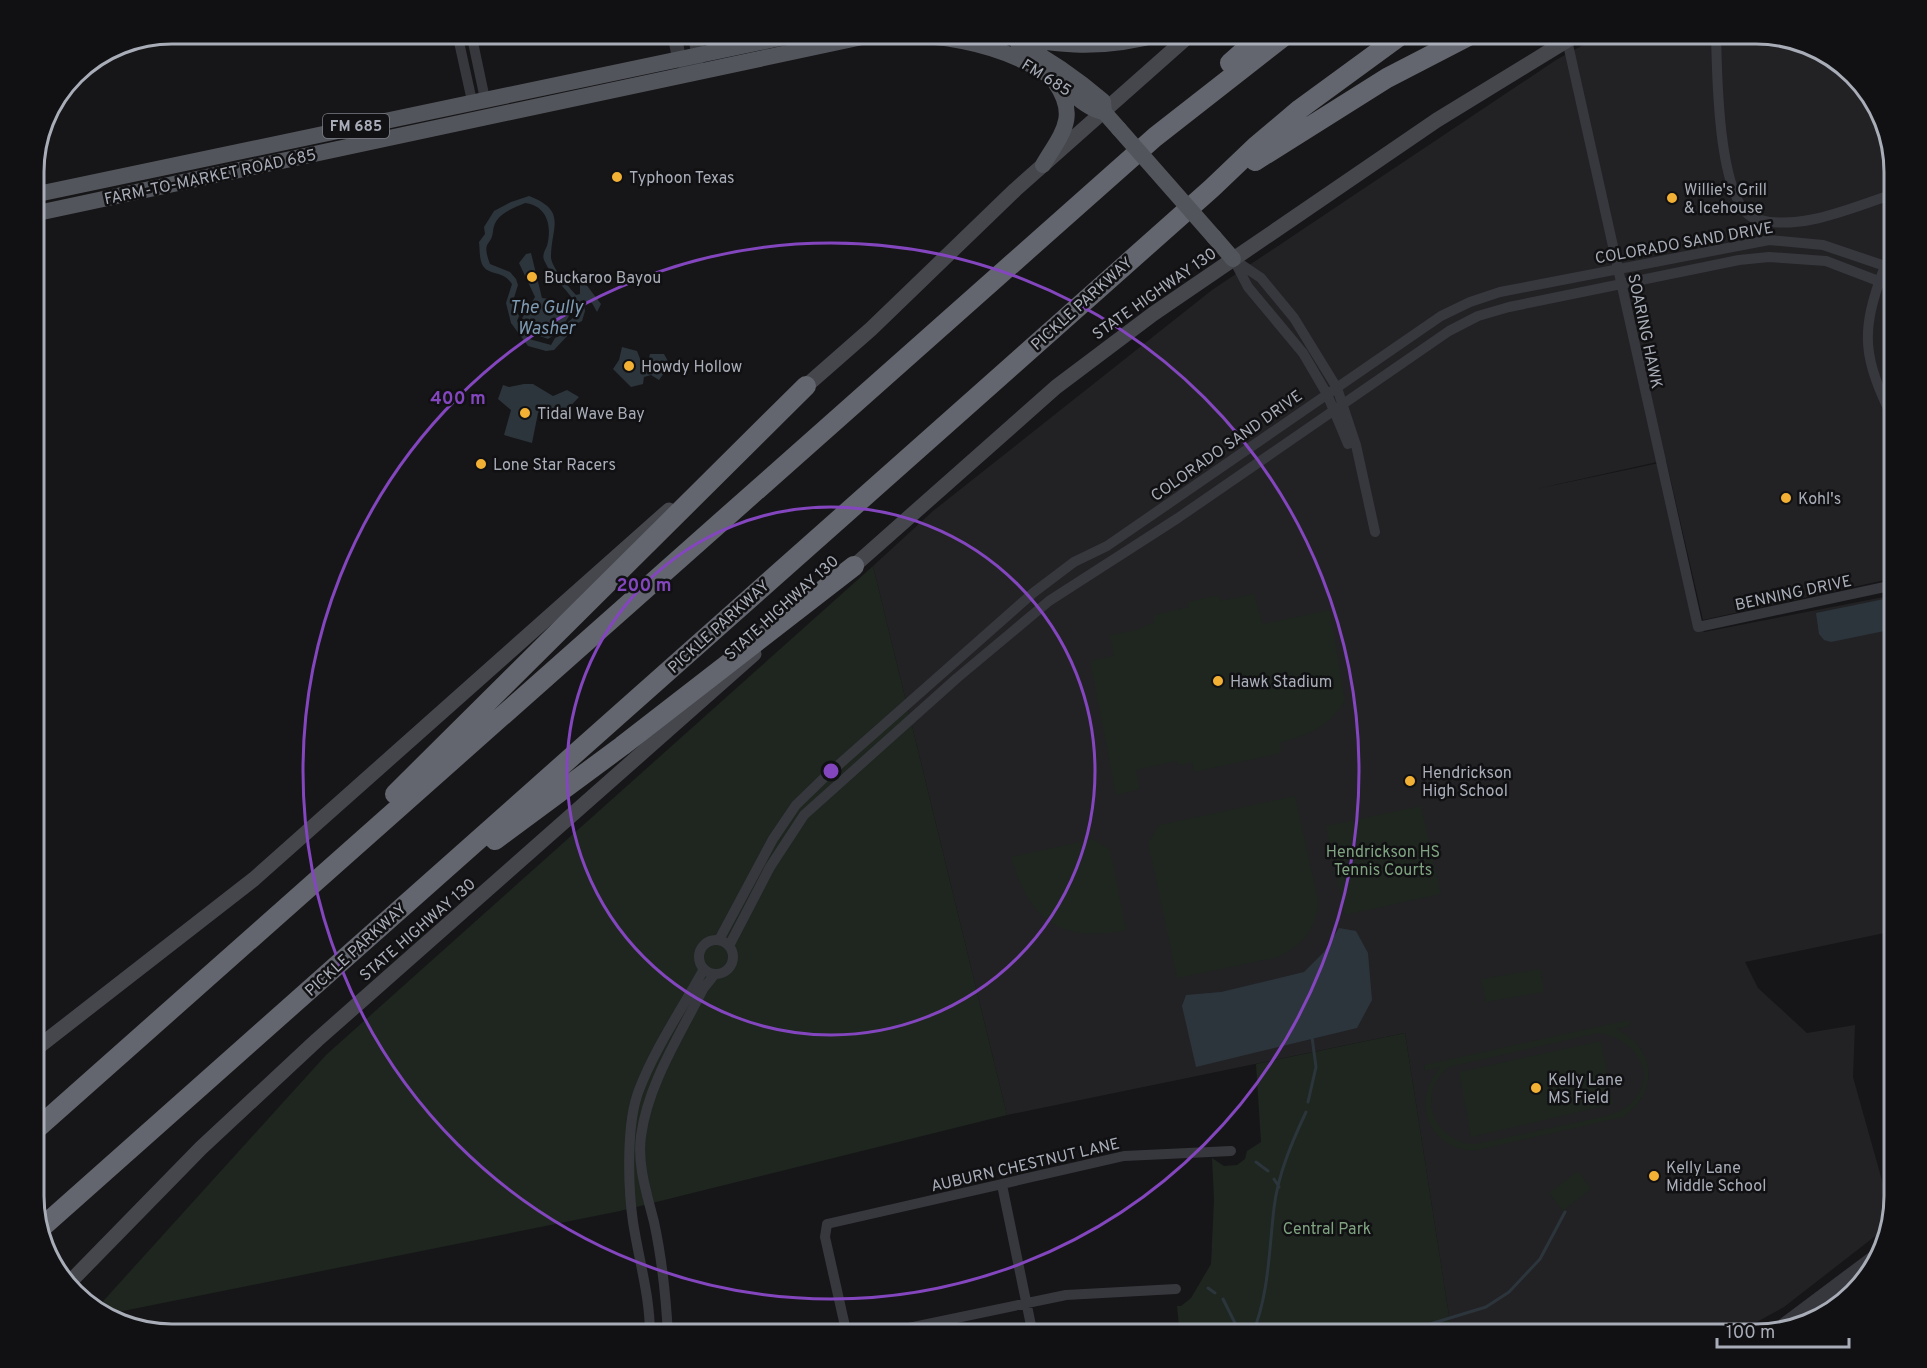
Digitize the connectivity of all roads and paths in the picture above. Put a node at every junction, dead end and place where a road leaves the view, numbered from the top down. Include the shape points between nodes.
1 (459, 44) edge
2 (473, 44) edge
3 (676, 44) edge
4 (697, 44) edge
5 (752, 44) edge
6 (830, 44) edge
7 (977, 44) edge
8 (1017, 44) edge
9 (1053, 44) edge
10 (1112, 44) edge
11 (1180, 44) edge
12 (1251, 44) edge
13 (1274, 44) edge
14 (1389, 44) edge
15 (1453, 44) edge
16 (1560, 44) edge
17 (1575, 44) edge
18 (1717, 44) edge
19 (699, 55) junction
20 (476, 57) junction
21 (679, 58) junction
22 (462, 59) junction
23 (694, 73) junction
24 (1051, 76) junction
25 (478, 100) junction
26 (528, 108) joint
27 (1104, 112) junction
28 (1155, 137) junction
29 (1043, 165) junction
30 (1212, 188) junction
31 (44, 193) edge
32 (1884, 197) edge
33 (44, 212) edge
34 (1233, 259) junction
35 (1884, 265) edge
36 (1617, 268) junction
37 (1884, 274) edge
38 (1879, 281) junction
39 (1884, 283) edge
40 (1620, 284) junction
41 (806, 386) junction
42 (1332, 391) junction
43 (1884, 401) edge
44 (1338, 406) junction
45 (1375, 532) dead end
46 (854, 566) junction
47 (1884, 587) edge
48 (1033, 593) junction
49 (1032, 615) junction
50 (1698, 627) joint
51 (724, 943) junction
52 (357, 947) junction
53 (709, 972) junction
54 (198, 985) junction
55 (44, 1042) edge
56 (640, 1109) junction
57 (44, 1122) edge
58 (1232, 1150) dead end
59 (1002, 1185) junction
60 (47, 1223) edge
61 (1864, 1265) edge
62 (73, 1279) edge
63 (1176, 1289) dead end
64 (1026, 1303) junction
65 (1791, 1320) edge
66 (649, 1324) edge
67 (668, 1324) edge
68 (844, 1324) edge
69 (927, 1324) edge
70 (1031, 1324) edge

1 - 22 street
2 - 20 street
3 - 21 street
4 - 19 street
5 - 19 main road, FM 685 / FM 685
6 - 23 main road, FM 685 / FM 685
7 - 24 main road, FM 685 / FM 685 via 1010,55
8 - 27 main road, FM 685 via 1058,65 1103,101
9 - 10 main road, FM 685
11 - 27 main road
12 - 28 highway via 1200,89
13 - 28 highway
14 - 30 highway, PICKLE PARKWAY via 1300,110
15 - 30 highway via 1387,78
16 - 34 main road, STATE HIGHWAY 130 via 1437,120
17 - 36 street, SOARING HAWK
18 - 32 street via 1725,163 1734,197 1746,212 1773,222 1804,220
19 - 21 main road, FM 685 / FM 685
19 - 23 street
20 - 22 street
20 - 25 street
21 - 23 street
21 - 25 main road, FM 685 / FM 685
22 - 25 street
23 - 26 main road, FM 685 / FM 685
24 - 27 main road, FM 685 / FM 685 via 1093,111
24 - 29 main road via 1065,96 1068,115 1066,127
25 - 31 main road, FM 685 / FM 685
26 - 33 main road, FARM-TO-MARKET ROAD 685 / FM 685
27 - 29 main road
27 - 34 main road, FM 685 / FM 685, bridge
28 - 54 highway
29 - 41 main road
30 - 52 highway, PICKLE PARKWAY
34 - 42 street via 1261,278 1294,318
34 - 46 main road, STATE HIGHWAY 130 via 1056,387
35 - 36 street, COLORADO SAND DRIVE via 1823,245 1768,240
36 - 40 street, SOARING HAWK
36 - 42 street, COLORADO SAND DRIVE via 1470,302 1441,316
37 - 38 street
38 - 39 street, COLORADO SAND DRIVE
38 - 40 street, COLORADO SAND DRIVE via 1826,261 1769,257
38 - 43 street via 1871,308 1868,358
40 - 44 street, COLORADO SAND DRIVE via 1478,316 1449,331
40 - 50 street, SOARING HAWK
41 - 54 highway via 571,622
41 - 55 main road via 321,822
42 - 44 street
42 - 48 street, COLORADO SAND DRIVE
44 - 45 street via 1358,463
44 - 49 street, COLORADO SAND DRIVE
46 - 52 highway
46 - 62 main road, STATE HIGHWAY 130 via 308,1048 201,1148
47 - 50 street, BENNING DRIVE
48 - 49 street
48 - 51 street, COLORADO SAND DRIVE via 796,806 773,840
49 - 51 street, COLORADO SAND DRIVE via 804,815
51 - 53 street via 732,956 729,967
51 - 53 street via 708,941 700,949 699,960
52 - 60 highway, PICKLE PARKWAY
53 - 56 street via 656,1053 638,1092
54 - 57 highway
56 - 66 street via 629,1135 633,1221 646,1282
56 - 67 street via 644,1190 666,1290
58 - 59 street, AUBURN CHESTNUT LANE via 1124,1156
59 - 64 street
59 - 68 street, AUBURN CHESTNUT LANE via 827,1224 825,1237
61 - 65 street
63 - 64 street via 1066,1295
64 - 69 street
64 - 70 street

